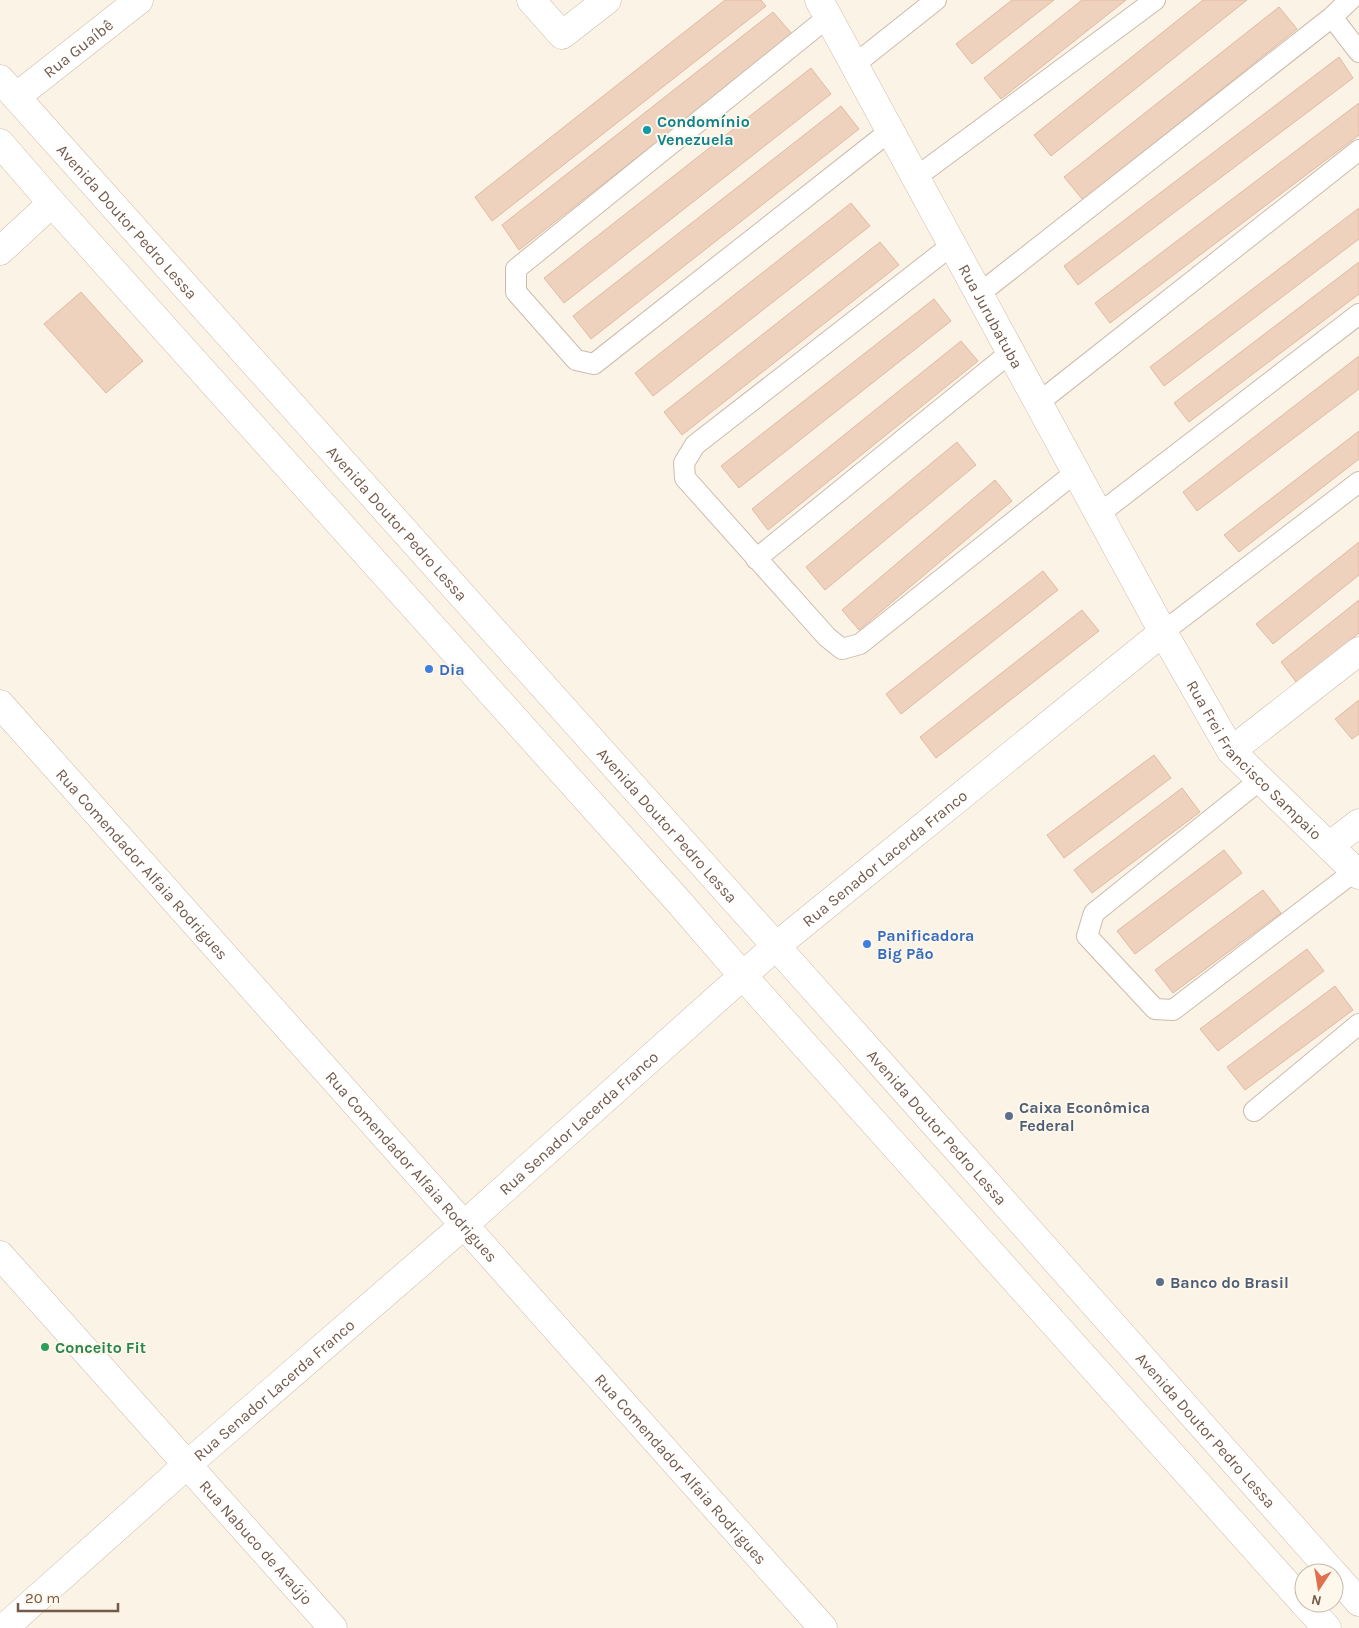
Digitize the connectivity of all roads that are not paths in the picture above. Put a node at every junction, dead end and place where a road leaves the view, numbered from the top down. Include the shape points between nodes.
1 (139, 0) edge
2 (531, 0) edge
3 (607, 0) edge
4 (936, 0) edge
5 (1155, 0) edge
6 (1350, 0) edge
7 (824, 8) edge
8 (1332, 18) junction
9 (1359, 52) edge
10 (854, 65) junction
11 (8, 88) edge
12 (889, 129) junction
13 (0, 143) edge
14 (1359, 150) edge
15 (915, 178) junction
16 (52, 203) junction
17 (952, 245) junction
18 (0, 251) edge
19 (979, 294) junction
20 (1359, 314) edge
21 (1011, 352) junction
22 (1038, 403) junction
23 (1076, 472) junction
24 (1359, 482) edge
25 (1099, 514) junction
26 (756, 559) junction
27 (1163, 632) junction
28 (1359, 651) edge
29 (0, 704) edge
30 (1231, 751) junction
31 (1260, 780) junction
32 (1359, 823) edge
33 (1330, 846) junction
34 (1357, 873) edge
35 (776, 946) junction
36 (742, 976) junction
37 (1359, 1024) edge
38 (1254, 1111) dead end
39 (464, 1225) junction
40 (0, 1255) edge
41 (188, 1464) junction
42 (1324, 1563) edge
43 (1344, 1585) edge
44 (1294, 1592) edge
45 (1359, 1602) edge
46 (1313, 1613) edge
47 (4, 1628) edge
48 (333, 1628) edge
49 (823, 1628) edge
50 (1327, 1628) edge

1 - 11 street, Rua Guaíbê
2 - 3 street via 562,35
4 - 10 lane
5 - 15 lane
6 - 8 lane
7 - 10 street, Rua Jurubatuba
7 - 12 lane via 516,268 516,292 576,360 594,364
8 - 9 lane
8 - 19 lane
10 - 12 street, Rua Jurubatuba
11 - 35 street, Avenida Doutor Pedro Lessa
12 - 15 street, Rua Jurubatuba
13 - 16 street
14 - 22 lane
15 - 17 street, Rua Jurubatuba
16 - 18 street
16 - 36 street
17 - 19 street, Rua Jurubatuba
17 - 26 lane via 695,445 684,463 685,478
19 - 21 street, Rua Jurubatuba
20 - 25 lane
21 - 22 street, Rua Jurubatuba
21 - 26 lane
22 - 23 street, Rua Jurubatuba
23 - 25 street, Rua Jurubatuba
23 - 26 lane via 860,644 842,648 827,637
24 - 27 lane
25 - 27 street, Rua Jurubatuba
27 - 30 street, Rua Frei Francisco Sampaio
27 - 35 street, Rua Senador Lacerda Franco
28 - 30 street
29 - 39 street, Rua Comendador Alfaia Rodrigues
30 - 31 street, Rua Frei Francisco Sampaio
31 - 33 street, Rua Frei Francisco Sampaio
31 - 34 lane via 1094,913 1087,936 1155,1009 1173,1010
32 - 33 street
33 - 34 street, Rua Frei Francisco Sampaio
35 - 36 street, Rua Senador Lacerda Franco
35 - 42 street, Avenida Doutor Pedro Lessa
36 - 39 street, Rua Senador Lacerda Franco
36 - 44 street
37 - 38 lane
39 - 41 street, Rua Senador Lacerda Franco
39 - 49 street, Rua Comendador Alfaia Rodrigues
40 - 41 street, Rua Nabuco de Araújo
41 - 47 street, Rua Senador Lacerda Franco
41 - 48 street, Rua Nabuco de Araújo
43 - 45 street, Avenida Doutor Pedro Lessa
46 - 50 street

